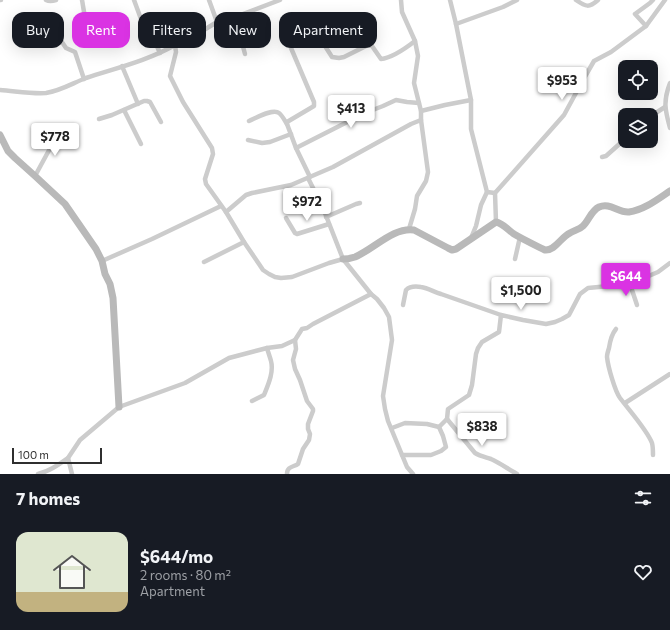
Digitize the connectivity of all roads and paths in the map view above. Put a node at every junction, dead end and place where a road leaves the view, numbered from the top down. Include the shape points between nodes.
1 (46, 0) edge
2 (56, 0) edge
3 (82, 0) edge
4 (134, 0) edge
5 (209, 0) edge
6 (280, 0) edge
7 (401, 0) edge
8 (450, 0) edge
9 (516, 0) edge
10 (576, 0) edge
11 (598, 0) edge
12 (653, 0) edge
13 (665, 0) edge
14 (85, 12) edge
15 (248, 12) edge
16 (214, 14) edge
17 (456, 24) junction
18 (646, 26) junction
19 (415, 41) junction
20 (64, 45) edge
21 (169, 48) edge
22 (175, 48) edge
23 (243, 48) edge
24 (160, 53) junction
25 (245, 54) dead end
26 (122, 66) junction
27 (84, 79) junction
28 (670, 83) edge
29 (0, 90) edge
30 (471, 100) junction
31 (419, 103) junction
32 (138, 104) junction
33 (665, 107) junction
34 (124, 110) junction
35 (421, 111) junction
36 (658, 112) edge
37 (99, 119) dead end
38 (421, 120) junction
39 (249, 121) dead end
40 (161, 122) dead end
41 (287, 124) junction
42 (670, 128) edge
43 (60, 130) dead end
44 (291, 134) junction
45 (0, 135) edge
46 (248, 140) dead end
47 (140, 144) dead end
48 (618, 145) edge
49 (296, 148) junction
50 (602, 157) dead end
51 (35, 176) junction
52 (309, 177) junction
53 (670, 191) edge
54 (487, 192) junction
55 (495, 193) junction
56 (360, 203) dead end
57 (221, 206) junction
58 (226, 212) junction
59 (326, 217) junction
60 (286, 218) dead end
61 (496, 222) junction
62 (329, 224) junction
63 (409, 229) junction
64 (520, 237) junction
65 (471, 238) junction
66 (244, 242) junction
67 (515, 258) dead end
68 (343, 259) junction
69 (102, 261) junction
70 (204, 262) dead end
71 (670, 263) edge
72 (630, 284) junction
73 (371, 294) junction
74 (403, 305) dead end
75 (637, 305) dead end
76 (501, 315) junction
77 (616, 329) dead end
78 (295, 340) junction
79 (267, 348) junction
80 (670, 374) edge
81 (252, 401) dead end
82 (625, 403) junction
83 (119, 407) junction
84 (447, 419) junction
85 (439, 427) junction
86 (392, 428) junction
87 (402, 455) junction
88 (653, 456) dead end
89 (68, 458) junction
90 (38, 474) edge
91 (72, 474) edge
92 (287, 474) edge
93 (413, 474) edge
94 (517, 474) edge

1 - 2 street
3 - 14 street
4 - 24 street via 141,19 148,26
5 - 16 street
6 - 15 street
7 - 19 street via 402,12
8 - 17 street
9 - 17 street
10 - 11 street via 589,6
12 - 18 street via 635,14
13 - 18 street
17 - 30 street
18 - 55 street via 611,52 594,61 564,115
19 - 31 street via 418,56 414,83
19 - 41 street via 384,59 380,59 372,46 368,45 344,58 339,58 332,57 315,30 302,37 291,48 314,106
20 - 27 street via 75,52
21 - 24 street
22 - 57 street via 170,76 212,148 213,154 205,179
23 - 25 street
24 - 26 street
26 - 27 street
26 - 32 street
27 - 29 street via 46,93
28 - 33 street via 665,97
30 - 35 street
30 - 54 street via 471,128
31 - 35 street
31 - 49 street via 396,100
32 - 34 street
32 - 40 street via 150,102
33 - 36 street
33 - 42 street
34 - 37 street
34 - 47 street
35 - 38 street
38 - 52 street via 350,159
38 - 63 street via 428,177 417,196
39 - 41 street via 274,111 280,113
41 - 44 street
43 - 51 street
44 - 46 street via 270,142
44 - 49 street
45 - 51 street via 8,151
48 - 50 street
49 - 52 street
51 - 69 street via 68,208
52 - 58 street via 291,185 246,195
52 - 59 street
53 - 64 street via 646,206 628,212 612,206 598,207 584,225 570,232 549,250
54 - 55 street
54 - 65 street
55 - 61 street
56 - 59 street
57 - 58 street
57 - 69 street
58 - 66 street
59 - 62 street
60 - 62 street via 297,234
61 - 64 street
61 - 65 street
62 - 68 street
63 - 65 street via 452,250
63 - 68 street via 396,232 355,257
64 - 67 street
66 - 68 street via 263,270 275,277 292,277
66 - 70 street
68 - 73 street
69 - 83 street via 113,298
71 - 72 street via 658,272
72 - 75 street
72 - 76 street via 588,288 580,294 569,314 555,322 546,324
73 - 78 street via 302,329
73 - 86 street via 384,308 391,328 392,340 383,396
74 - 76 street via 409,287 422,287
76 - 84 street via 499,332 482,342 478,348 469,395 448,409
77 - 82 street via 612,333 607,358 615,387
78 - 79 street via 282,346
78 - 92 street via 295,369 313,411 308,426 309,440 298,464 288,469
79 - 81 street via 272,362 271,374 264,396
79 - 83 street via 229,358 185,384
80 - 82 street
82 - 88 street via 646,432 652,444
83 - 89 street via 80,440
84 - 85 street
84 - 94 street via 475,453
85 - 86 street via 405,423
85 - 87 street via 446,447 441,451 432,455
86 - 87 street
87 - 93 street
89 - 90 street
89 - 91 street

